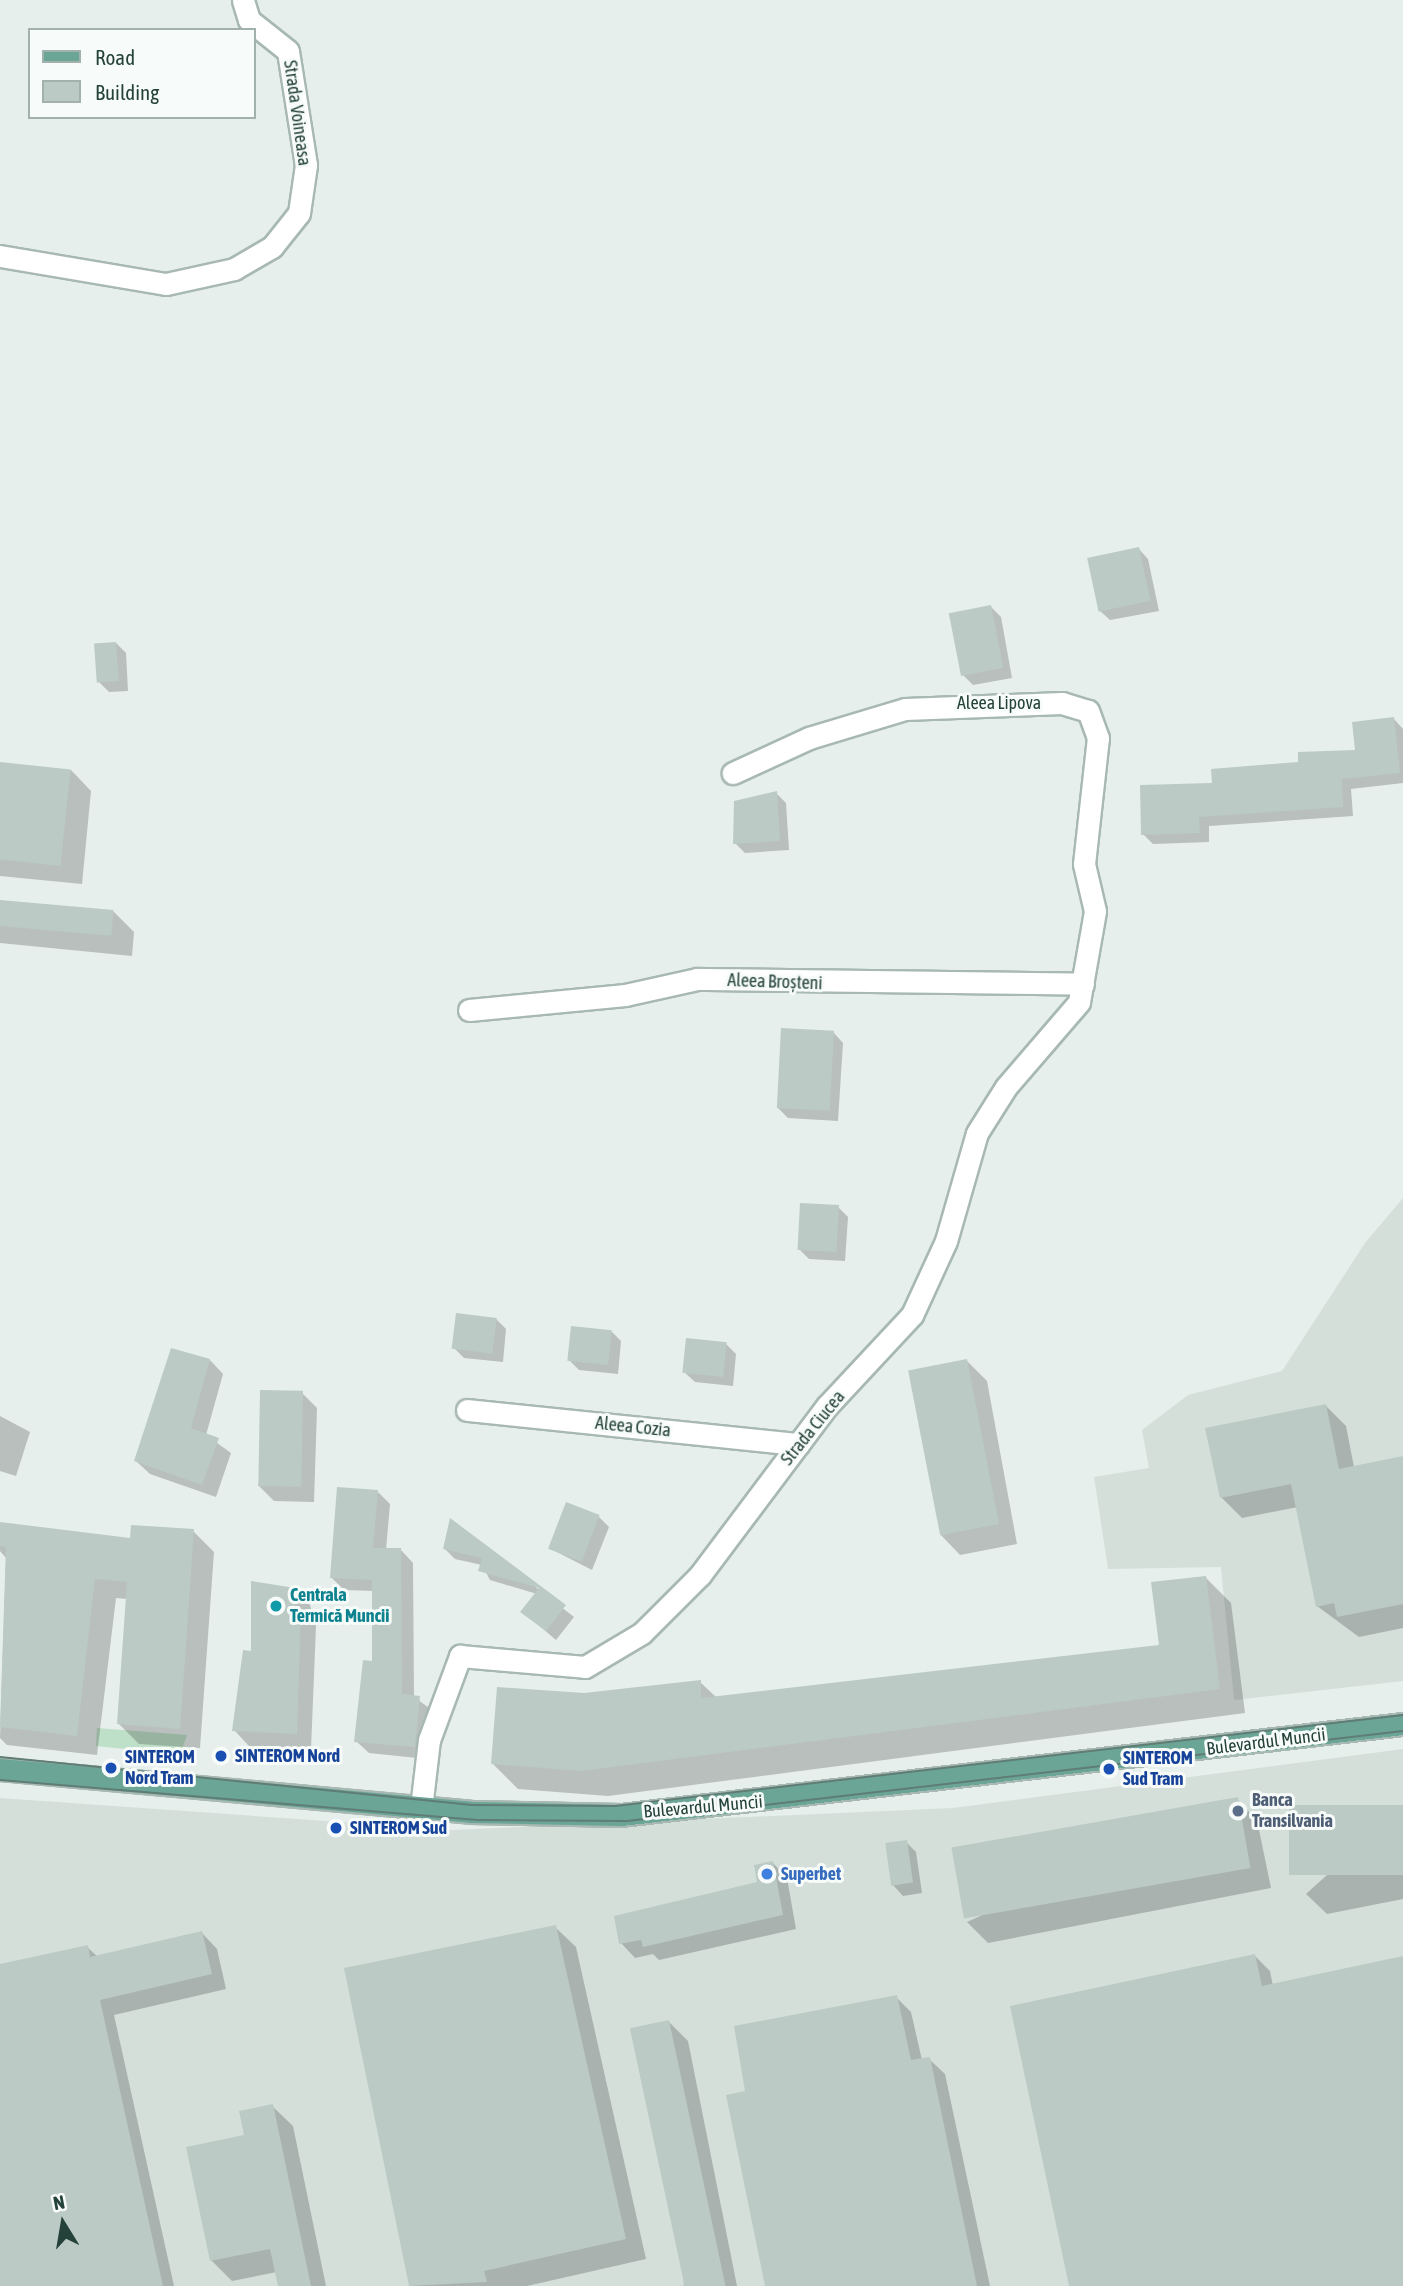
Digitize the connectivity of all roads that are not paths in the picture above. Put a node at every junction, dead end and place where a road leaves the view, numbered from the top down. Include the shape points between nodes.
1 (243, 0) edge
2 (0, 256) edge
3 (733, 773) dead end
4 (1091, 894) joint
5 (1083, 984) junction
6 (469, 1010) dead end
7 (467, 1410) dead end
8 (798, 1444) junction
9 (1403, 1724) edge
10 (0, 1769) edge
11 (421, 1808) junction

1 - 2 street, Strada Voineasa via 249,20 288,51 306,165 299,213 272,247 234,269 166,284
3 - 4 street, Aleea Lipova via 809,738 905,709 970,702 1077,705 1088,712 1098,738 1084,864
4 - 5 street, Strada Ciucea via 1093,930
5 - 6 street, Aleea Broșteni via 697,979 625,995
5 - 8 street, Strada Ciucea via 1070,1017 1006,1087 977,1133 946,1241 912,1315
7 - 8 street, Aleea Cozia
8 - 11 street, Strada Ciucea via 700,1575 621,1649 571,1669 488,1654 460,1656 429,1740
9 - 11 main road, Bulevardul Muncii via 675,1811 569,1816
10 - 11 main road, Bulevardul Muncii

